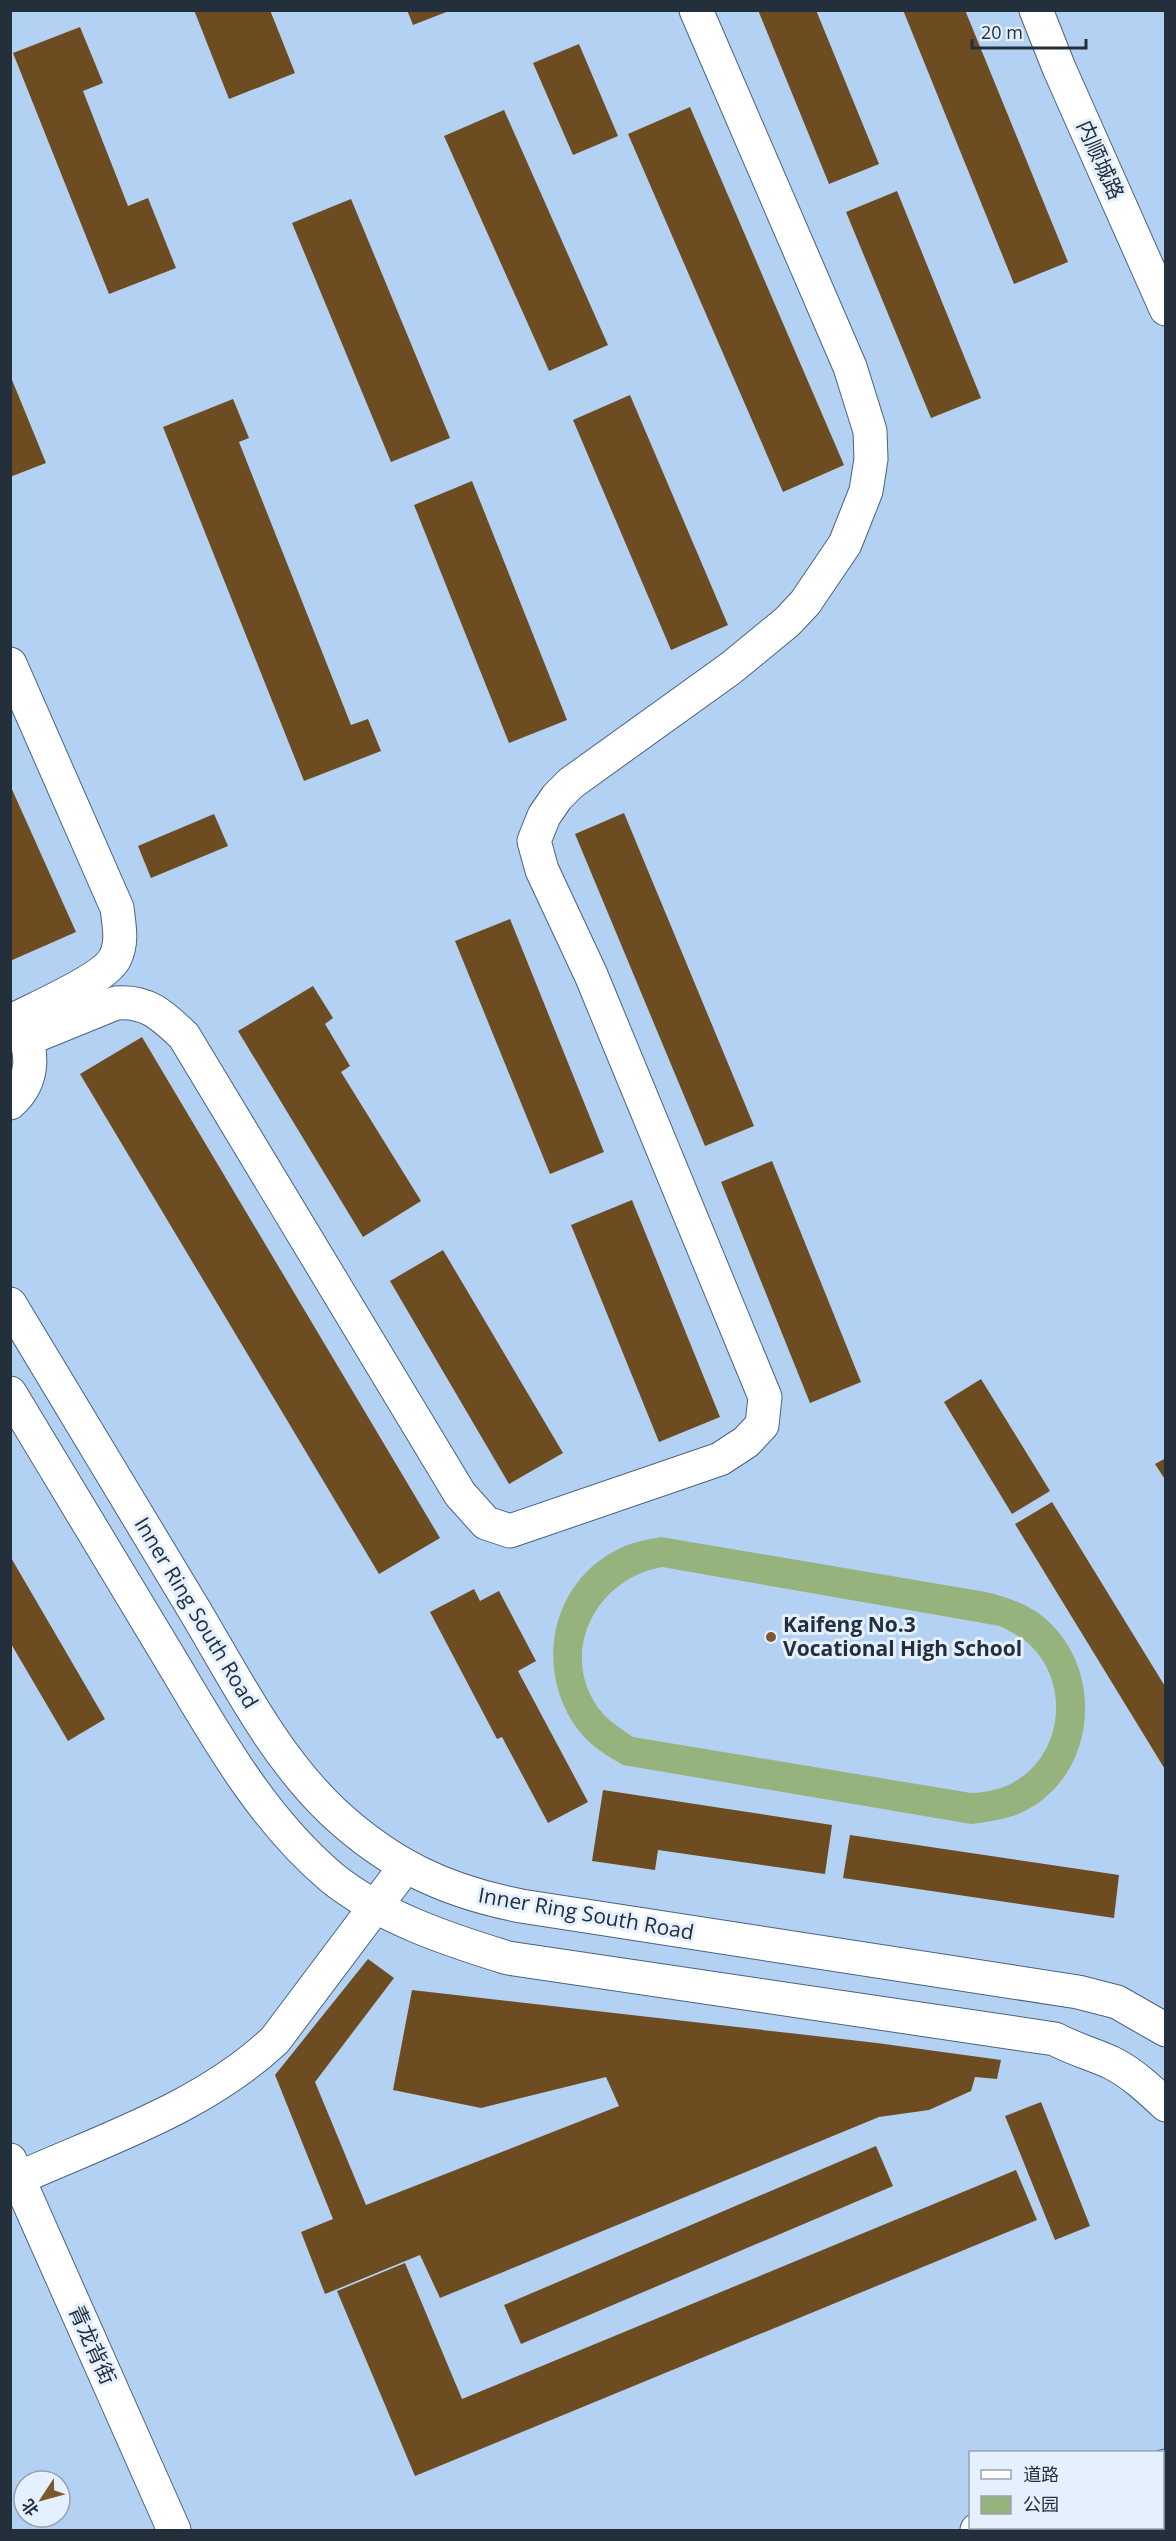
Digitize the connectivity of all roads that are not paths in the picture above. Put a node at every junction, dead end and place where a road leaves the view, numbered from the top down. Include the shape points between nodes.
1 (696, 10) edge
2 (1036, 10) edge
3 (1166, 309) edge
4 (10, 664) edge
5 (102, 974) junction
6 (116, 1003) junction
7 (16, 1026) edge
8 (10, 1103) edge
9 (10, 1304) edge
10 (10, 1393) edge
11 (405, 1867) junction
12 (377, 1907) junction
13 (1166, 2030) edge
14 (1166, 2104) edge
15 (15, 2169) edge
16 (174, 2530) edge

1 - 6 street via 850,367 870,431 866,491 845,543 799,609 731,668 571,783 544,816 534,841 542,870 591,975 765,1397 762,1425 746,1442 720,1459 510,1531 486,1523 460,1494 184,1035 150,1008 130,1002
2 - 3 street, 内顺城路
4 - 5 street via 117,908 121,939 115,959
5 - 6 street
5 - 7 street
6 - 7 street
7 - 8 street via 32,1064 27,1082
9 - 11 street, Inner Ring South Road via 270,1736 333,1811
10 - 12 street via 233,1764 264,1806 331,1876
11 - 12 street
11 - 13 street, Inner Ring South Road via 477,1898 1077,1992 1117,2002
12 - 14 street via 456,1942 508,1958 1054,2039 1113,2064
12 - 15 street via 275,2040 250,2063 192,2100
15 - 16 street, 青龙背街

